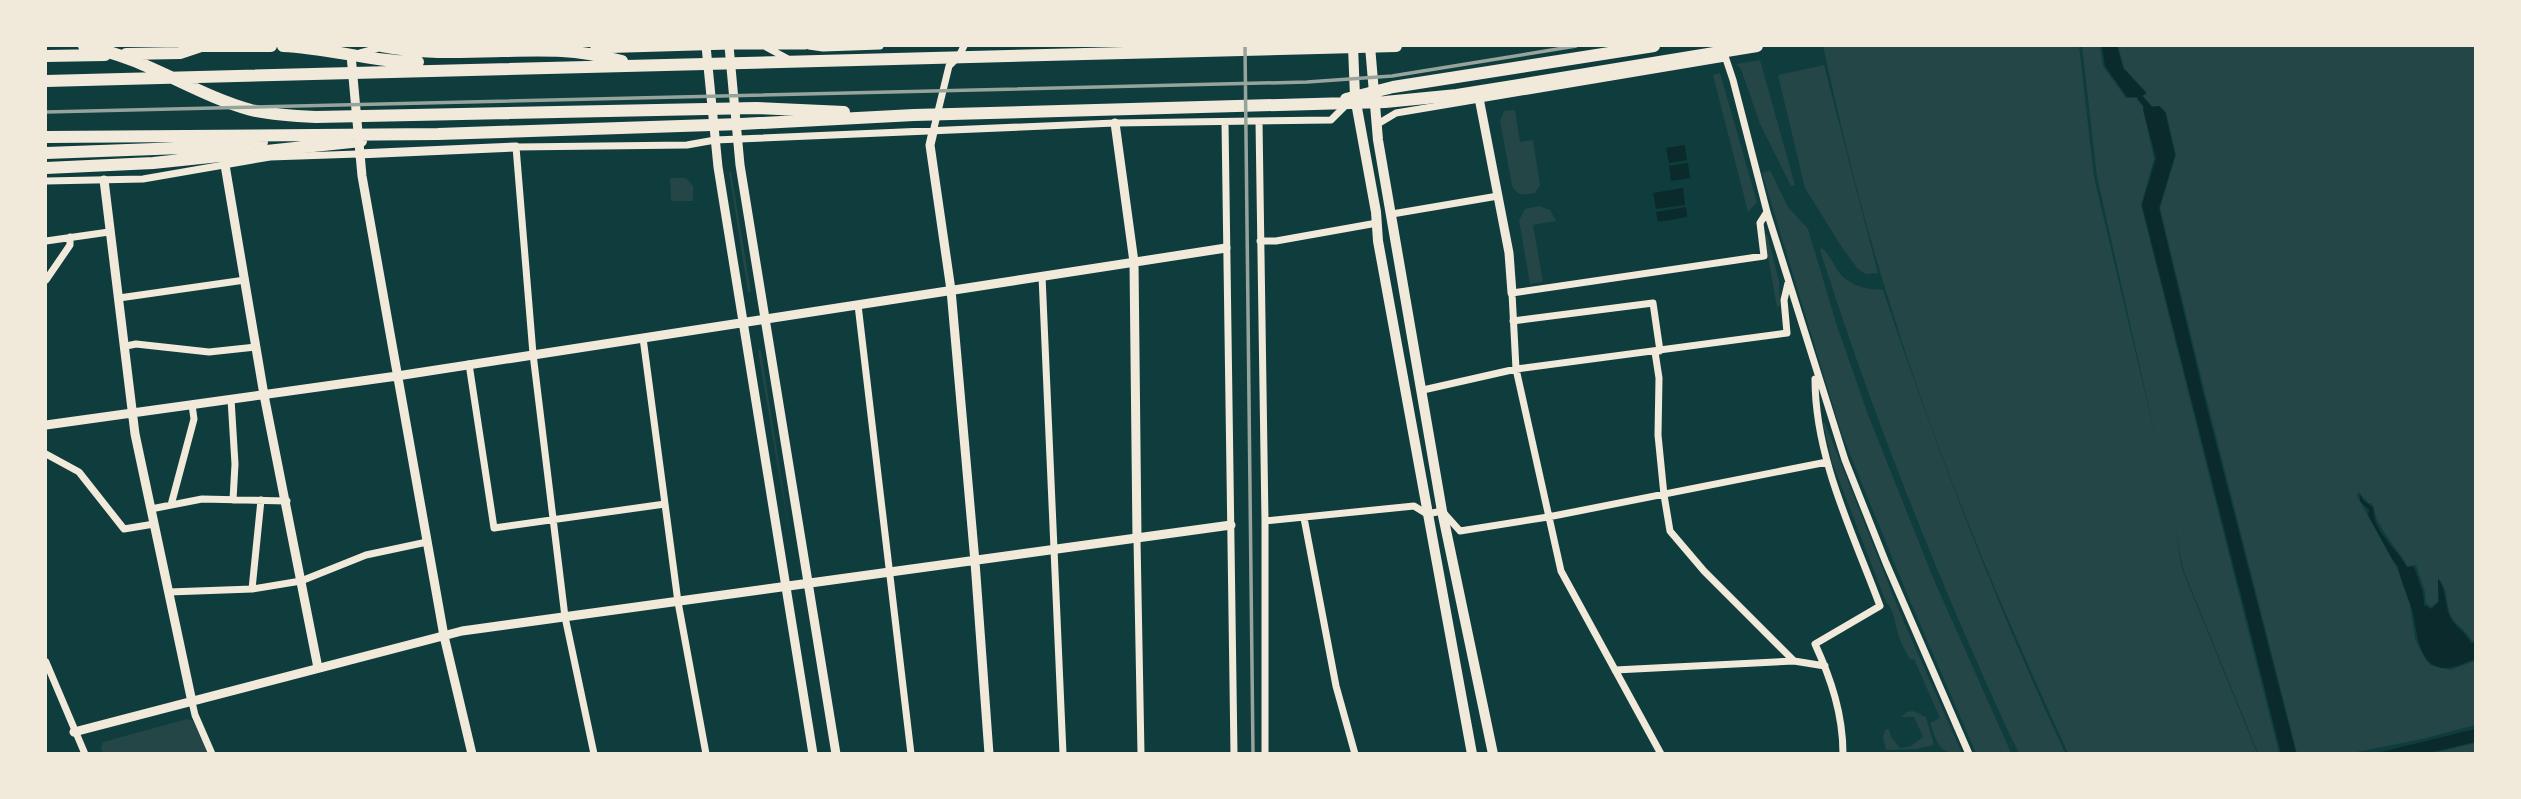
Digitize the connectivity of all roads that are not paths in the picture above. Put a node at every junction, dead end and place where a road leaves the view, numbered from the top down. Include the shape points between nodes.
1 (84, 46) edge
2 (200, 46) edge
3 (271, 46) edge
4 (283, 46) edge
5 (334, 46) edge
6 (384, 46) edge
7 (535, 46) edge
8 (706, 46) edge
9 (729, 46) edge
10 (803, 46) edge
11 (858, 46) edge
12 (880, 46) edge
13 (1062, 46) edge
14 (1336, 46) edge
15 (1353, 46) edge
16 (1370, 46) edge
17 (1396, 46) edge
18 (1654, 46) edge
19 (1722, 46) edge
20 (1756, 46) edge
21 (766, 47) edge
22 (350, 49) edge
23 (961, 51) edge
24 (558, 52) junction
25 (1076, 53) junction
26 (46, 56) edge
27 (1725, 58) junction
28 (791, 60) junction
29 (492, 61) junction
30 (731, 61) junction
31 (708, 62) junction
32 (594, 64) junction
33 (639, 65) junction
34 (46, 81) edge
35 (1372, 90) junction
36 (1355, 97) junction
37 (1479, 98) junction
38 (938, 113) junction
39 (914, 115) junction
40 (1259, 121) junction
41 (737, 122) junction
42 (1225, 122) junction
43 (713, 123) junction
44 (1115, 123) junction
45 (1376, 125) junction
46 (933, 132) junction
47 (438, 134) junction
48 (46, 137) edge
49 (357, 137) junction
50 (292, 139) junction
51 (738, 139) junction
52 (715, 140) junction
53 (516, 147) junction
54 (46, 153) edge
55 (358, 154) junction
56 (325, 155) junction
57 (225, 164) junction
58 (46, 168) edge
59 (104, 180) junction
60 (46, 181) edge
61 (1498, 196) junction
62 (1767, 212) junction
63 (1392, 214) junction
64 (1377, 223) junction
65 (109, 232) junction
66 (70, 237) junction
67 (46, 240) edge
68 (1260, 241) junction
69 (1226, 248) junction
70 (1134, 262) junction
71 (1042, 276) junction
72 (46, 280) edge
73 (245, 280) junction
74 (1788, 282) junction
75 (951, 290) junction
76 (1512, 293) junction
77 (119, 298) junction
78 (858, 305) junction
79 (764, 318) junction
80 (1513, 321) junction
81 (743, 322) junction
82 (643, 338) junction
83 (125, 346) junction
84 (256, 347) junction
85 (1658, 351) junction
86 (533, 354) junction
87 (470, 364) junction
88 (1516, 369) junction
89 (1815, 372) junction
90 (397, 376) junction
91 (1423, 390) junction
92 (264, 395) junction
93 (231, 399) junction
94 (192, 405) junction
95 (134, 413) junction
96 (46, 425) edge
97 (46, 454) edge
98 (1827, 462) junction
99 (1664, 495) junction
100 (233, 500) junction
101 (261, 500) junction
102 (286, 501) junction
103 (665, 504) junction
104 (171, 505) junction
105 (150, 509) junction
106 (1442, 511) junction
107 (1427, 514) junction
108 (1548, 517) junction
109 (1304, 518) junction
110 (553, 519) junction
111 (1265, 521) junction
112 (154, 524) junction
113 (1231, 525) junction
114 (1137, 539) junction
115 (427, 542) junction
116 (1054, 550) junction
117 (975, 562) junction
118 (889, 573) junction
119 (301, 581) junction
120 (808, 583) junction
121 (787, 586) junction
122 (252, 589) junction
123 (169, 592) junction
124 (678, 602) junction
125 (565, 617) junction
126 (444, 636) junction
127 (1794, 661) junction
128 (46, 662) edge
129 (1825, 666) junction
130 (318, 668) junction
131 (1615, 670) junction
132 (192, 702) junction
133 (74, 732) junction
134 (85, 754) edge
135 (212, 754) edge
136 (472, 754) edge
137 (594, 754) edge
138 (706, 754) edge
139 (813, 754) edge
140 (836, 754) edge
141 (911, 754) edge
142 (989, 754) edge
143 (1063, 754) edge
144 (1141, 754) edge
145 (1234, 754) edge
146 (1265, 754) edge
147 (1355, 754) edge
148 (1472, 754) edge
149 (1493, 754) edge
150 (1661, 754) edge
151 (1843, 754) edge
152 (1969, 754) edge

1 - 39 highway via 128,57 250,109 286,116 756,108
2 - 3 highway
2 - 26 highway via 180,53
4 - 22 highway
5 - 22 street
6 - 22 street
6 - 33 highway via 436,51 564,51
7 - 24 street
8 - 9 street
8 - 24 street
8 - 31 street
9 - 21 street
9 - 30 street
10 - 11 street
10 - 21 street
11 - 12 street
13 - 25 street
14 - 25 highway
15 - 36 main road
16 - 35 main road
17 - 33 highway
18 - 35 highway
19 - 27 street
20 - 39 highway via 1424,99
21 - 28 street
22 - 29 highway via 402,62
22 - 49 street
23 - 25 highway
23 - 28 highway
23 - 38 street via 949,66
24 - 29 highway
24 - 32 highway
27 - 37 street
27 - 62 street
28 - 30 highway
29 - 32 highway via 524,66
30 - 31 highway
30 - 41 street
31 - 32 highway
31 - 43 street
33 - 34 highway
35 - 36 highway
35 - 45 main road
36 - 38 highway via 1331,103
36 - 40 street via 1331,120
36 - 64 main road
37 - 45 street via 1396,113
37 - 61 street
38 - 41 highway
38 - 46 street
39 - 47 highway
40 - 42 street
40 - 68 street
41 - 43 highway
41 - 51 street
42 - 44 street
42 - 69 street
43 - 49 highway
43 - 52 street
44 - 46 street
44 - 70 street
45 - 63 main road
46 - 51 street
46 - 75 street via 930,145
47 - 48 highway
47 - 58 highway via 153,163
49 - 50 highway
49 - 55 street
50 - 54 highway
50 - 56 street
51 - 52 street
51 - 79 street
52 - 53 street via 687,145
52 - 81 street
53 - 55 street
53 - 86 street
55 - 56 street
55 - 90 street
56 - 57 street
57 - 59 street
57 - 73 street
59 - 60 street
59 - 65 street
61 - 63 street
61 - 76 street
62 - 74 street
62 - 76 street via 1760,223 1764,256
63 - 91 main road
64 - 68 street
64 - 107 main road
65 - 66 street
65 - 77 street
66 - 67 street
66 - 72 street via 70,245
68 - 111 street
69 - 70 street
69 - 113 street
70 - 71 street
70 - 114 street
71 - 75 street
71 - 116 street
73 - 77 street
73 - 84 street
74 - 85 street via 1784,300 1787,333
74 - 89 street
75 - 78 street
75 - 117 street
76 - 80 street
77 - 83 street
78 - 79 street
78 - 118 street
79 - 81 street
79 - 120 street
80 - 85 street via 1653,303
80 - 88 street
81 - 82 street
81 - 121 street
82 - 86 street
82 - 103 street
83 - 84 street via 209,352
83 - 95 street
84 - 92 street
85 - 88 street
85 - 99 street
86 - 87 street
86 - 110 street
87 - 90 street
87 - 110 street via 494,528
88 - 91 street
88 - 108 street
89 - 98 street via 1817,414
89 - 152 street via 1881,550
90 - 92 street
90 - 115 street
91 - 106 main road
92 - 93 street
92 - 102 street
93 - 94 street
93 - 100 street
94 - 95 street
94 - 104 street via 194,419
95 - 96 street
95 - 105 street
97 - 112 street via 79,472 124,529
98 - 99 street
98 - 129 street via 1880,606 1815,644
99 - 108 street
99 - 127 street via 1670,531
100 - 101 street
100 - 104 street
101 - 102 street
101 - 122 street
102 - 119 street
103 - 110 street
103 - 124 street
104 - 105 street
105 - 112 street
106 - 107 street
106 - 108 street via 1460,531
106 - 149 main road
107 - 109 street via 1415,506
107 - 148 main road
108 - 131 street via 1561,571
109 - 111 street
109 - 147 street via 1336,686
110 - 125 street
111 - 146 street
112 - 123 street
113 - 114 street
113 - 145 street
114 - 116 street
114 - 144 street
115 - 119 street via 366,555
115 - 126 street
116 - 117 street
116 - 143 street
117 - 118 street
117 - 142 street
118 - 120 street
118 - 141 street
119 - 122 street
119 - 130 street
120 - 121 street
120 - 140 street
121 - 124 street
121 - 139 street
122 - 123 street
123 - 132 street
124 - 125 street
124 - 138 street
125 - 126 street
125 - 137 street
126 - 130 street
126 - 136 street
127 - 129 street
127 - 131 street
128 - 133 street
129 - 151 street via 1839,710
130 - 132 street
131 - 150 street
132 - 133 street
132 - 135 street
133 - 134 street

